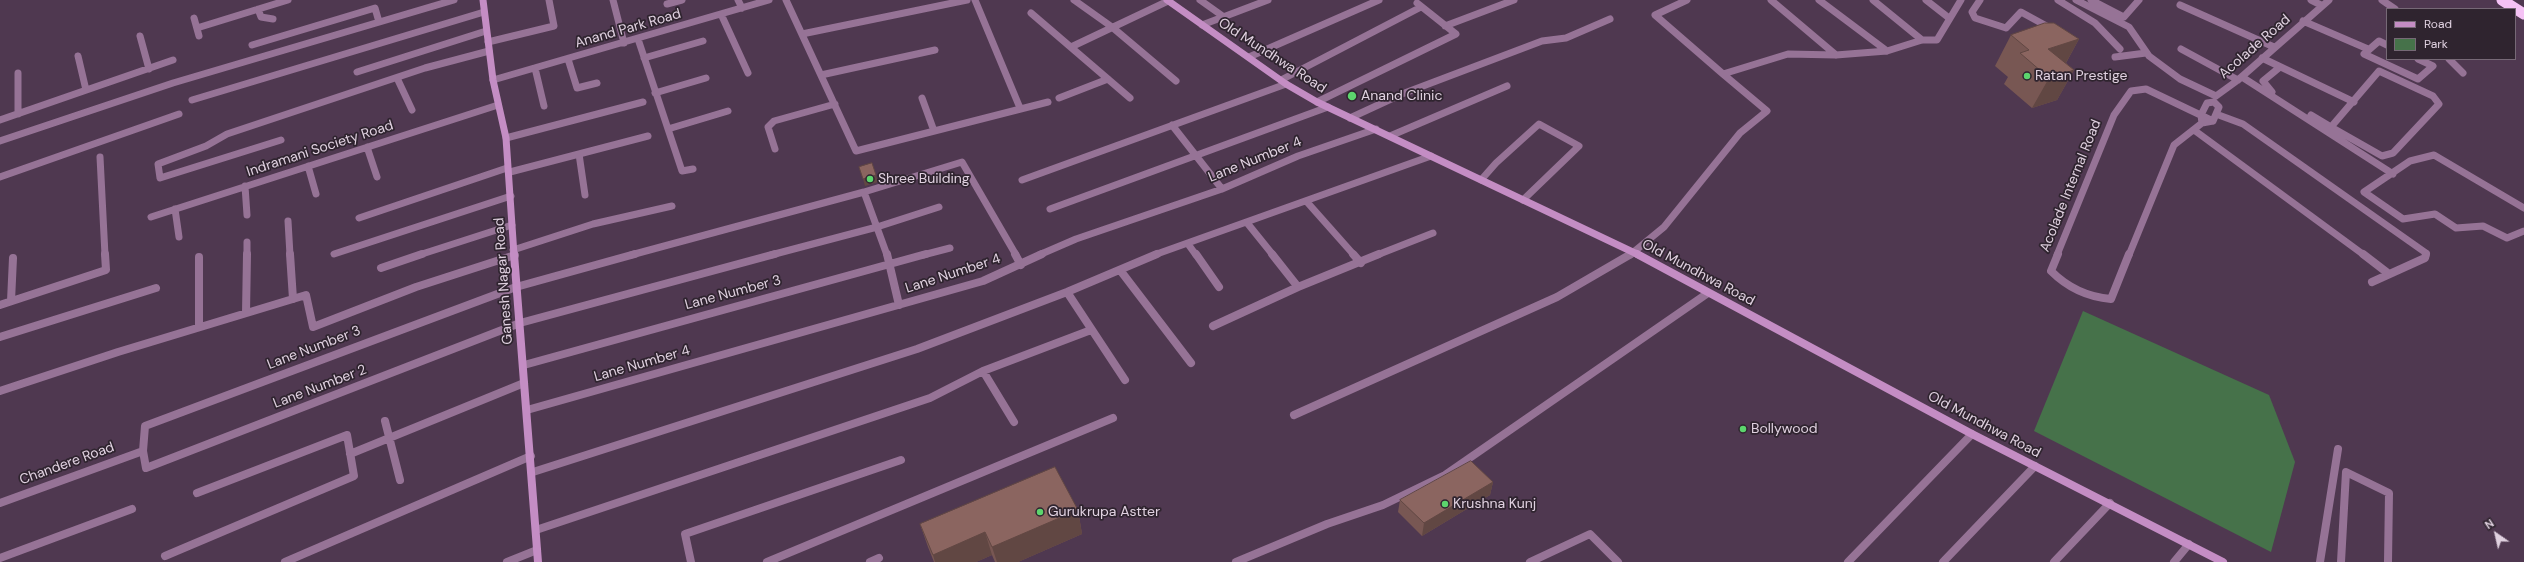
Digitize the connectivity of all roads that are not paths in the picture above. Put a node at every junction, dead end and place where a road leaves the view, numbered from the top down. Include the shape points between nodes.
1 (288, 0) edge
2 (454, 0) edge
3 (483, 0) edge
4 (549, 0) edge
5 (613, 0) edge
6 (682, 0) edge
7 (738, 0) edge
8 (769, 0) edge
9 (786, 0) edge
10 (967, 0) edge
11 (975, 0) edge
12 (1074, 0) edge
13 (1167, 0) edge
14 (1200, 0) edge
15 (1268, 0) edge
16 (1379, 0) edge
17 (1426, 0) edge
18 (1514, 0) edge
19 (1687, 0) edge
20 (1771, 0) edge
21 (1819, 0) edge
22 (1873, 0) edge
23 (1926, 0) edge
24 (1961, 0) edge
25 (1980, 0) edge
26 (2058, 0) edge
27 (2076, 0) edge
28 (2091, 0) edge
29 (2138, 0) edge
30 (2311, 0) edge
31 (2329, 0) edge
32 (2382, 0) edge
33 (2502, 0) edge
34 (667, 4) dead end
35 (2180, 4) dead end
36 (2321, 5) junction
37 (1421, 7) junction
38 (742, 8) junction
39 (2394, 8) edge
40 (2515, 8) edge
41 (258, 9) junction
42 (484, 12) junction
43 (1031, 13) dead end
44 (721, 14) junction
45 (1224, 17) junction
46 (194, 18) dead end
47 (1949, 18) junction
48 (273, 19) dead end
49 (1610, 19) dead end
50 (2303, 21) junction
51 (379, 22) junction
52 (1202, 25) junction
53 (1445, 26) junction
54 (1112, 27) junction
55 (197, 28) junction
56 (486, 31) junction
57 (802, 34) junction
58 (2057, 34) edge
59 (140, 36) dead end
60 (199, 36) dead end
61 (638, 39) junction
62 (1922, 40) junction
63 (703, 41) dead end
64 (624, 43) junction
65 (2386, 44) edge
66 (252, 45) dead end
67 (488, 46) junction
68 (1071, 47) junction
69 (2120, 48) dead end
70 (2274, 48) junction
71 (2182, 49) dead end
72 (2368, 49) junction
73 (935, 50) dead end
74 (1887, 51) junction
75 (2146, 53) junction
76 (1836, 55) junction
77 (78, 56) dead end
78 (2115, 57) dead end
79 (644, 58) junction
80 (1249, 58) junction
81 (2262, 58) junction
82 (568, 59) junction
83 (173, 60) dead end
84 (2420, 60) edge
85 (2449, 60) edge
86 (2280, 67) junction
87 (535, 68) junction
88 (149, 69) junction
89 (357, 72) dead end
90 (18, 73) dead end
91 (748, 73) dead end
92 (2463, 73) dead end
93 (1723, 74) junction
94 (821, 75) junction
95 (397, 78) junction
96 (706, 78) dead end
97 (2240, 78) junction
98 (1108, 79) junction
99 (493, 80) junction
100 (1176, 81) dead end
101 (1284, 82) junction
102 (596, 83) dead end
103 (1506, 86) dead end
104 (86, 90) junction
105 (655, 93) junction
106 (922, 98) dead end
107 (1059, 98) dead end
108 (1130, 98) dead end
109 (2215, 99) junction
110 (192, 100) dead end
111 (643, 102) dead end
112 (1048, 102) dead end
113 (1317, 102) junction
114 (2354, 102) junction
115 (835, 104) junction
116 (498, 105) junction
117 (544, 106) dead end
118 (1328, 107) junction
119 (1020, 108) junction
120 (412, 110) dead end
121 (728, 111) dead end
122 (18, 114) junction
123 (179, 114) dead end
124 (1350, 118) junction
125 (2215, 118) junction
126 (2201, 119) junction
127 (0, 120) edge
128 (1172, 125) junction
129 (2331, 127) junction
130 (668, 129) junction
131 (1376, 130) junction
132 (2194, 130) junction
133 (934, 131) junction
134 (648, 136) dead end
135 (1390, 136) junction
136 (506, 138) junction
137 (0, 140) edge
138 (281, 140) dead end
139 (367, 147) junction
140 (775, 149) dead end
141 (579, 154) junction
142 (1196, 155) junction
143 (1431, 156) junction
144 (100, 157) dead end
145 (308, 166) junction
146 (693, 169) dead end
147 (509, 170) junction
148 (2393, 174) junction
149 (0, 177) edge
150 (377, 177) dead end
151 (1022, 180) dead end
152 (1481, 180) junction
153 (245, 186) junction
154 (1222, 189) junction
155 (864, 192) junction
156 (316, 194) dead end
157 (585, 195) dead end
158 (511, 196) junction
159 (1523, 200) junction
160 (1307, 202) junction
161 (672, 206) dead end
162 (939, 208) dead end
163 (2524, 208) edge
164 (175, 209) junction
165 (1050, 209) dead end
166 (247, 215) dead end
167 (151, 217) dead end
168 (359, 218) dead end
169 (288, 221) dead end
170 (1248, 224) junction
171 (512, 225) junction
172 (877, 227) junction
173 (2524, 231) edge
174 (1432, 233) dead end
175 (178, 237) dead end
176 (247, 242) dead end
177 (1188, 244) junction
178 (950, 248) dead end
179 (514, 252) junction
180 (1634, 253) junction
181 (334, 254) dead end
182 (199, 257) dead end
183 (13, 258) dead end
184 (1361, 263) junction
185 (891, 265) junction
186 (1021, 265) junction
187 (381, 268) dead end
188 (1120, 270) junction
189 (2389, 274) junction
190 (2372, 282) dead end
191 (516, 287) junction
192 (1219, 287) dead end
193 (1298, 287) junction
194 (156, 288) dead end
195 (1067, 292) junction
196 (1708, 293) junction
197 (293, 299) junction
198 (11, 301) junction
199 (0, 305) edge
200 (899, 305) junction
201 (246, 313) junction
202 (520, 323) junction
203 (1213, 326) dead end
204 (199, 327) junction
205 (1092, 330) junction
206 (0, 337) edge
207 (524, 364) junction
208 (1191, 364) dead end
209 (983, 371) junction
210 (1126, 380) dead end
211 (524, 383) junction
212 (0, 391) edge
213 (527, 410) junction
214 (1294, 415) dead end
215 (1113, 418) dead end
216 (385, 421) dead end
217 (1014, 422) dead end
218 (1972, 434) junction
219 (390, 438) junction
220 (2338, 450) dead end
221 (143, 451) junction
222 (350, 454) junction
223 (531, 456) junction
224 (901, 460) dead end
225 (2035, 466) junction
226 (533, 472) junction
227 (400, 480) dead end
228 (197, 493) dead end
229 (0, 503) edge
230 (2110, 503) junction
231 (132, 509) dead end
232 (536, 530) junction
233 (2189, 544) junction
234 (537, 550) junction
235 (165, 556) dead end
236 (0, 558) edge
237 (285, 562) edge
238 (508, 562) edge
239 (538, 562) edge
240 (691, 562) edge
241 (767, 562) edge
242 (1236, 562) edge
243 (1530, 562) edge
244 (1618, 562) edge
245 (1848, 562) edge
246 (1943, 562) edge
247 (2054, 562) edge
248 (2174, 562) edge
249 (2223, 562) edge
250 (2320, 562) edge
251 (2341, 562) edge
252 (2388, 562) edge

1 - 41 street
2 - 51 street
3 - 42 street, Ganesh Nagar Road
4 - 67 street via 554,26
5 - 64 street
6 - 34 street
7 - 38 street
8 - 38 street, Anand Park Road
9 - 57 street
10 - 57 street
11 - 119 street
12 - 54 street
13 - 52 street, Old Mundhwa Road
13 - 54 street
14 - 45 street
15 - 45 street
16 - 80 street
17 - 37 street via 1417,3
18 - 53 street
19 - 93 street via 1655,15
20 - 76 street
21 - 74 street
22 - 62 street
23 - 47 street
24 - 47 street
25 - 58 street via 1972,12 1975,18 2006,28 2020,12 2052,28
26 - 69 street via 2095,23
27 - 75 street via 2129,27
28 - 29 street via 2124,17
30 - 36 street
31 - 36 street, Acolade Road
32 - 39 street
33 - 40 highway
35 - 70 street
36 - 50 street, Acolade Road
37 - 53 street
37 - 101 street
38 - 44 street, Anand Park Road
41 - 48 street via 261,17
41 - 55 street
42 - 56 street, Ganesh Nagar Road
42 - 110 street
43 - 68 street
44 - 61 street, Anand Park Road
44 - 91 street
45 - 52 street
46 - 55 street
47 - 62 street via 1937,40
49 - 124 street via 1566,38 1542,41 1402,94
50 - 70 street, Acolade Road
50 - 72 street
51 - 66 street via 375,8
51 - 137 street via 173,83
52 - 80 street, Old Mundhwa Road
53 - 113 street via 1456,34
54 - 68 street
54 - 100 street
55 - 60 street
56 - 67 street, Ganesh Nagar Road
56 - 89 street
57 - 94 street
59 - 88 street
61 - 64 street, Anand Park Road
61 - 79 street
62 - 74 street
63 - 79 street
64 - 82 street, Anand Park Road
65 - 72 street via 2379,41
67 - 95 street
67 - 99 street, Ganesh Nagar Road
68 - 98 street
70 - 81 street, Acolade Road
71 - 97 street
72 - 84 street via 2364,54 2418,79 2432,66
73 - 94 street
74 - 76 street
75 - 78 street
75 - 109 street via 2180,79
76 - 93 street via 1788,54
77 - 104 street
79 - 105 street
80 - 101 street, Old Mundhwa Road
81 - 86 street
81 - 97 street, Acolade Road
82 - 87 street, Anand Park Road
82 - 102 street via 577,88
83 - 88 street
85 - 92 street
86 - 114 street
86 - 129 street via 2263,81 2264,85
87 - 99 street, Anand Park Road
87 - 117 street
88 - 104 street
90 - 122 street
93 - 180 street via 1767,111 1740,133 1664,227
94 - 115 street
95 - 120 street
95 - 138 street via 227,134 206,146 158,164 160,178
96 - 105 street
97 - 109 street, Acolade Road
97 - 148 street
98 - 107 street
98 - 108 street
99 - 116 street, Ganesh Nagar Road
101 - 113 street, Old Mundhwa Road
101 - 128 street
103 - 135 street
104 - 122 street
105 - 130 street
106 - 133 street
109 - 125 street via 2219,107
109 - 126 street, Acolade Internal Road via 2207,103
111 - 136 street
112 - 119 street
113 - 118 street, Old Mundhwa Road
114 - 129 street
114 - 129 street via 2379,70 2433,96 2439,104 2393,153 2387,155 2375,153
115 - 133 street via 856,151
115 - 140 street via 774,121 768,127
116 - 136 street, Ganesh Nagar Road
116 - 139 street, Indramani Society Road
118 - 124 street, Old Mundhwa Road
118 - 142 street
119 - 133 street
121 - 130 street
122 - 127 street
123 - 149 street
124 - 131 street, Old Mundhwa Road
125 - 126 street, Acolade Internal Road
125 - 189 street, Acolade Internal Road via 2243,124 2426,253 2425,258
126 - 132 street, Acolade Internal Road
126 - 132 street, Acolade Internal Road via 2146,89 2130,91 2114,115 2051,270 2060,281 2099,299 2111,299 2174,145
128 - 142 street
128 - 151 street
130 - 146 street via 682,171
131 - 135 street, Old Mundhwa Road
131 - 154 street, Lane Number 4 via 1298,156
132 - 189 street
134 - 141 street
135 - 143 street, Old Mundhwa Road
136 - 147 street, Ganesh Nagar Road
139 - 145 street, Indramani Society Road
139 - 150 street
141 - 147 street
141 - 157 street
142 - 154 street
142 - 165 street
143 - 152 street, Old Mundhwa Road
143 - 160 street
144 - 198 street via 106,270
145 - 153 street, Indramani Society Road
145 - 156 street
147 - 158 street, Ganesh Nagar Road
147 - 168 street
148 - 163 street via 2410,161 2434,154
148 - 173 street via 2364,192 2403,219 2435,214 2456,228 2483,226 2508,238
152 - 159 street, Old Mundhwa Road
152 - 159 street via 1539,124 1579,146
153 - 164 street, Indramani Society Road
153 - 166 street
154 - 186 street, Lane Number 4 via 1076,239
155 - 172 street
155 - 186 street via 962,162
155 - 191 street
158 - 171 street, Ganesh Nagar Road
158 - 181 street
159 - 180 street, Old Mundhwa Road
160 - 170 street
160 - 184 street
161 - 179 street via 593,224
162 - 172 street
164 - 167 street, Indramani Society Road
164 - 175 street
169 - 197 street
170 - 177 street
170 - 193 street
171 - 179 street, Ganesh Nagar Road
171 - 187 street
172 - 185 street
172 - 202 street
174 - 184 street
176 - 201 street
177 - 188 street
177 - 192 street
178 - 185 street, Lane Number 3
179 - 191 street, Ganesh Nagar Road
179 - 197 street via 313,327 306,295
180 - 196 street, Old Mundhwa Road
180 - 214 street via 1557,297
182 - 204 street
183 - 198 street
184 - 193 street
185 - 200 street
185 - 207 street, Lane Number 3
186 - 200 street, Lane Number 4 via 983,281
188 - 195 street
188 - 208 street
189 - 190 street
191 - 202 street, Ganesh Nagar Road
191 - 221 street, Lane Number 3 via 145,426
193 - 203 street
194 - 206 street
195 - 205 street
195 - 226 street via 917,349
196 - 218 street, Old Mundhwa Road
196 - 242 street via 1445,475 1383,506 1327,524
197 - 201 street
198 - 199 street
200 - 213 street, Lane Number 4
201 - 204 street
202 - 207 street, Ganesh Nagar Road
202 - 221 street, Lane Number 2 via 146,468
204 - 212 street
205 - 209 street
205 - 210 street
207 - 211 street, Ganesh Nagar Road
209 - 217 street
209 - 232 street via 930,398
211 - 213 street, Ganesh Nagar Road
211 - 219 street
213 - 223 street, Ganesh Nagar Road
215 - 241 street
216 - 219 street
218 - 225 street, Old Mundhwa Road
218 - 245 street
219 - 222 street
219 - 227 street
220 - 250 street
221 - 229 street, Chandere Road
222 - 228 street via 347,435
222 - 235 street via 354,476
223 - 226 street, Ganesh Nagar Road
223 - 237 street
224 - 240 street via 685,534
225 - 230 street, Old Mundhwa Road
225 - 246 street
226 - 232 street, Ganesh Nagar Road
230 - 233 street, Old Mundhwa Road
230 - 247 street
231 - 236 street
232 - 234 street, Ganesh Nagar Road
233 - 248 street
233 - 249 street, Old Mundhwa Road
234 - 238 street
234 - 239 street, Ganesh Nagar Road
243 - 244 street via 1590,534
251 - 252 street via 2346,472 2389,493

